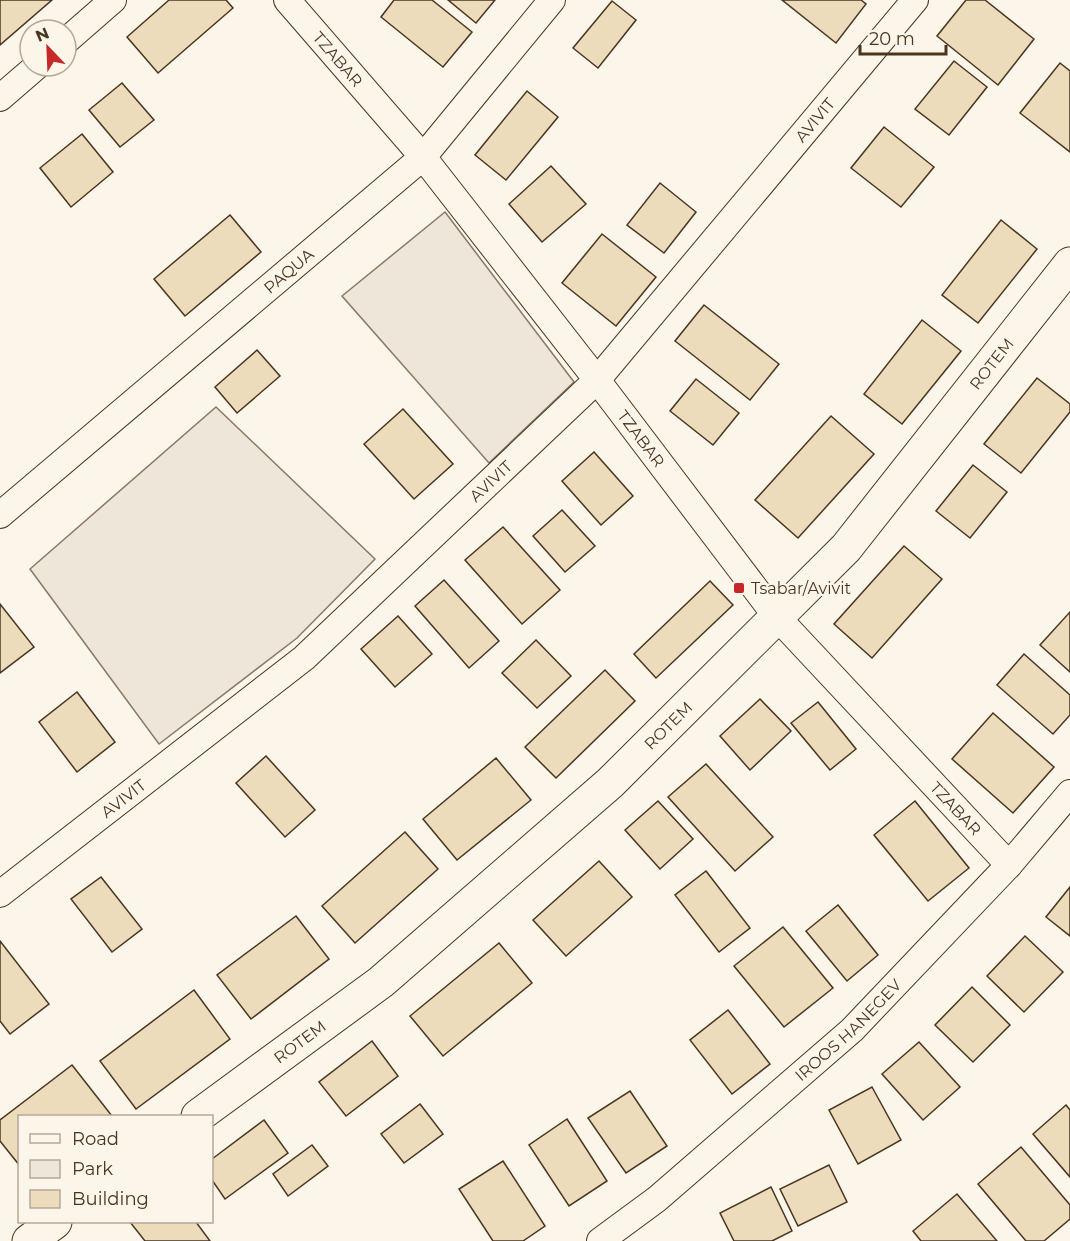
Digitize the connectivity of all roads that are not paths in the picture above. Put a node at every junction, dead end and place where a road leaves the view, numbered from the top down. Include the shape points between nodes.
1 (113, 0) edge
2 (287, 0) edge
3 (552, 0) edge
4 (915, 0) edge
5 (78, 31) edge
6 (24, 78) edge
7 (0, 99) edge
8 (423, 157) junction
9 (1070, 264) edge
10 (597, 380) junction
11 (0, 515) edge
12 (776, 616) junction
13 (1070, 793) edge
14 (1009, 865) junction
15 (0, 894) edge
16 (199, 1115) edge
17 (52, 1223) edge
18 (29, 1241) edge
19 (600, 1241) edge

1 - 5 street
2 - 8 street, TZABAR
3 - 8 street, PAQUA
4 - 10 street, AVIVIT
6 - 7 street
8 - 10 street, TZABAR
8 - 11 street, PAQUA
9 - 12 street, ROTEM via 846,548
10 - 12 street, TZABAR
10 - 15 street, AVIVIT via 304,658
12 - 14 street, TZABAR
12 - 16 street, ROTEM via 610,783 381,982
13 - 14 street, IROOS HANEGEV
14 - 19 street, IROOS HANEGEV via 852,1030 657,1199
17 - 18 street

